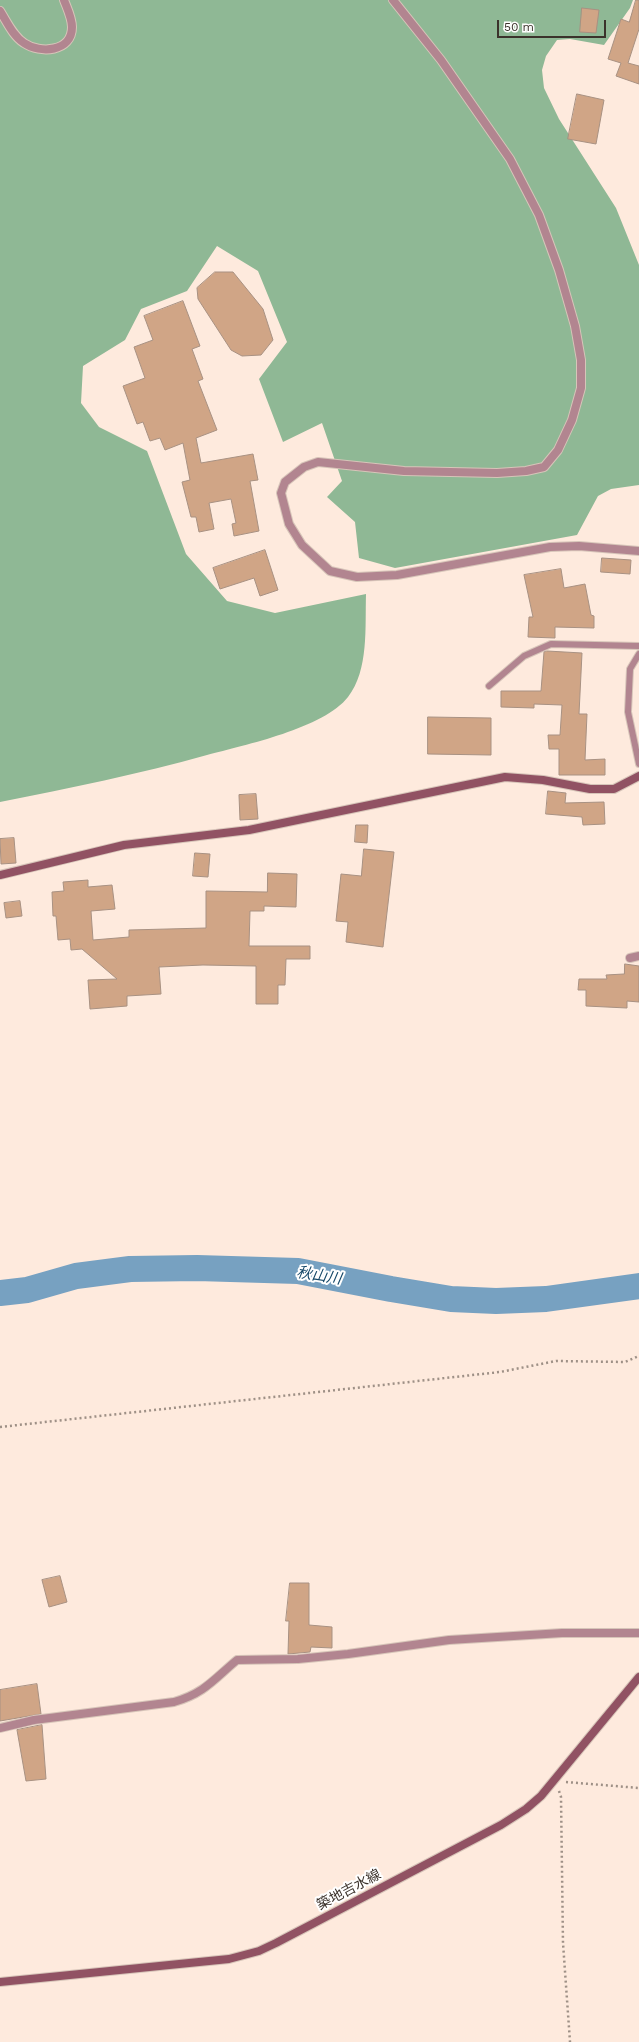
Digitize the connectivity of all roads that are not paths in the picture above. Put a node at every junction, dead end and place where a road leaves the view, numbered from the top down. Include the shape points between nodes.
1 (64, 0) edge
2 (393, 0) edge
3 (0, 11) edge
4 (639, 551) edge
5 (639, 646) edge
6 (639, 654) edge
7 (490, 686) dead end
8 (639, 764) edge
9 (639, 776) edge
10 (0, 875) edge
11 (639, 956) edge
12 (630, 958) dead end
13 (639, 1633) edge
14 (639, 1677) edge
15 (0, 1728) edge
16 (0, 1982) edge

1 - 3 street via 72,26 70,36 60,47 46,51 34,49 23,43
2 - 4 street via 441,60 510,159 540,215 560,270 575,326 581,360 581,388 572,420 558,450 544,467 526,472 435,472 318,462 304,467 285,482 281,493 289,524 302,545 330,571 356,577 397,574 550,547 579,546
5 - 7 lane via 551,644 524,656
6 - 8 lane via 630,669 628,712
9 - 10 main road via 614,788 590,789 543,780 505,777 249,830 124,845
11 - 12 street
13 - 15 street via 562,1633 449,1640 298,1659 237,1660 210,1685 174,1702 34,1720
14 - 16 main road, 築地吉水線 via 554,1782 526,1809 501,1825 259,1951 208,1962

